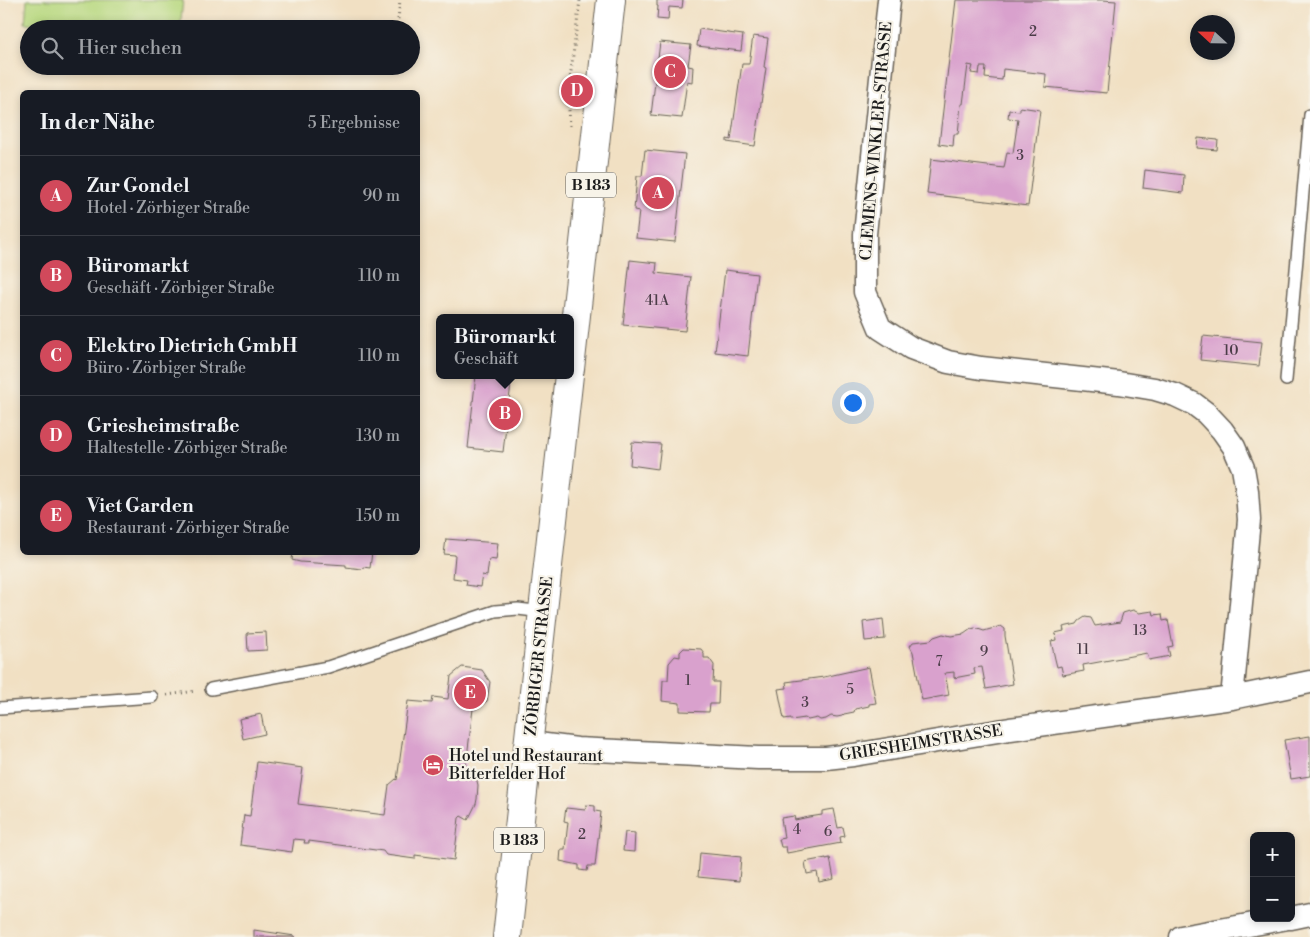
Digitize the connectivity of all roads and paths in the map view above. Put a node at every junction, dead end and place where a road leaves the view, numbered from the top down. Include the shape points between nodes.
1 (400, 0) edge
2 (611, 0) edge
3 (889, 0) edge
4 (398, 20) edge
5 (1310, 115) edge
6 (574, 333) edge
7 (569, 379) edge
8 (1286, 380) dead end
9 (543, 612) junction
10 (1310, 682) edge
11 (211, 689) joint
12 (152, 697) joint
13 (1232, 698) junction
14 (0, 708) edge
15 (530, 743) junction
16 (1310, 914) edge
17 (1295, 917) edge
18 (1265, 922) edge
19 (508, 937) edge
20 (1181, 937) edge

1 - 4 path
2 - 6 main road, B 183
3 - 13 street, CLEMENS-WINKLER-STRASSE via 865,234 865,292 880,328 910,348 948,362 1155,389 1175,395 1200,409 1222,430 1243,468 1248,491 1249,520
5 - 8 lane
7 - 9 main road, ZÖRBIGER STRASSE / B 183
9 - 11 lane via 495,611 328,667
9 - 15 main road, ZÖRBIGER STRASSE / B 183
10 - 13 street, GRIESHEIMSTRASSE
11 - 12 path
12 - 14 lane
13 - 15 street, GRIESHEIMSTRASSE via 826,758 577,749
15 - 19 main road, ZÖRBIGER STRASSE / B 183
16 - 17 street
18 - 20 street

